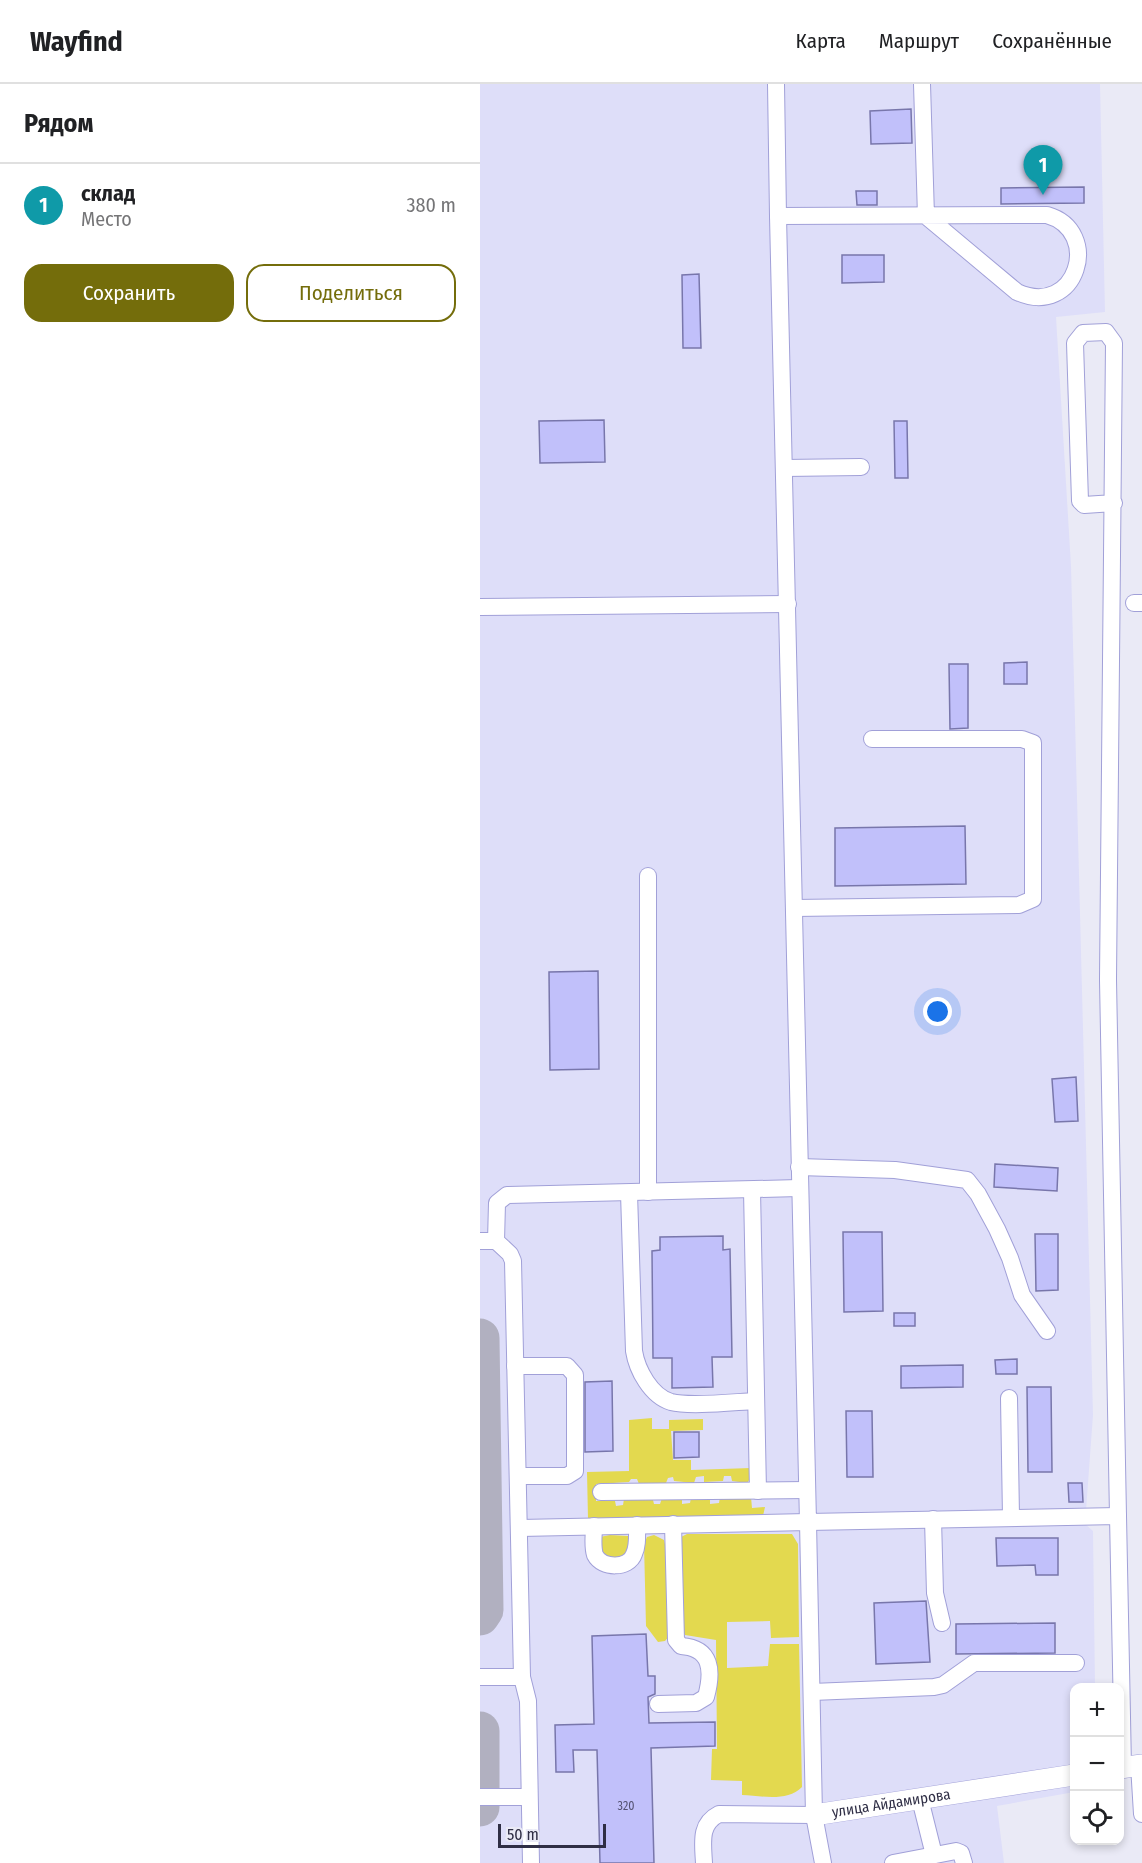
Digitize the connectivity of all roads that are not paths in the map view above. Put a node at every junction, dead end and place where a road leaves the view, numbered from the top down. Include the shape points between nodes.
1 (776, 84) edge
2 (922, 84) edge
3 (778, 216) junction
4 (926, 216) junction
5 (861, 467) dead end
6 (784, 468) junction
7 (1114, 503) junction
8 (788, 604) junction
9 (480, 607) edge
10 (872, 739) dead end
11 (648, 876) dead end
12 (794, 908) junction
13 (799, 1167) junction
14 (799, 1188) junction
15 (752, 1190) junction
16 (629, 1192) junction
17 (648, 1192) junction
18 (488, 1241) edge
19 (1047, 1331) dead end
20 (515, 1366) junction
21 (1009, 1398) dead end
22 (755, 1401) junction
23 (518, 1476) junction
24 (807, 1490) junction
25 (758, 1491) junction
26 (601, 1492) dead end
27 (1118, 1516) junction
28 (1011, 1517) junction
29 (933, 1520) junction
30 (808, 1522) junction
31 (673, 1524) junction
32 (594, 1526) junction
33 (637, 1526) junction
34 (520, 1528) junction
35 (942, 1623) dead end
36 (1076, 1663) dead end
37 (480, 1677) edge
38 (522, 1677) junction
39 (812, 1692) junction
40 (658, 1704) dead end
41 (1131, 1766) edge
42 (1070, 1776) edge
43 (480, 1797) edge
44 (529, 1797) junction
45 (920, 1799) junction
46 (1142, 1814) edge
47 (814, 1815) junction
48 (934, 1855) junction
49 (531, 1863) edge
50 (704, 1863) edge
51 (823, 1863) edge
52 (893, 1863) edge
53 (964, 1863) edge

1 - 3 street
2 - 4 street
3 - 4 street
3 - 6 street
4 - 4 street via 1047,215 1059,219 1069,229 1079,260 1066,287 1053,295 1026,296
5 - 6 street
6 - 8 street
7 - 7 street via 1114,343 1106,332 1083,333 1075,343 1080,501 1084,505
7 - 27 street via 1108,980
8 - 9 street
8 - 12 street
10 - 12 street via 1022,739 1032,743 1033,899 1019,905
11 - 17 street
12 - 13 street
13 - 14 street
13 - 19 street via 876,1169 967,1180 1001,1239 1022,1295
14 - 15 street
14 - 24 street
15 - 17 street
15 - 22 street
16 - 17 street
16 - 18 street via 507,1195 495,1210
16 - 22 street via 634,1351 640,1372 670,1401
18 - 20 street via 510,1254 513,1261
20 - 23 street
20 - 23 street via 567,1366 575,1375 575,1471 567,1476
21 - 28 street
22 - 25 street
23 - 34 street
24 - 25 street
24 - 30 street
25 - 26 street
27 - 28 street
27 - 41 street
28 - 29 street
29 - 30 street
29 - 35 street via 934,1593
30 - 31 street
30 - 39 street
31 - 33 street
31 - 40 street via 676,1640 681,1646 699,1648 706,1656 708,1689 706,1697 696,1703
32 - 33 street
32 - 33 street via 594,1553 599,1560 608,1565 623,1565 632,1560
32 - 34 street
34 - 38 street
36 - 39 street via 974,1663 943,1685
37 - 38 street
38 - 44 street via 528,1701
39 - 47 street
41 - 46 street
42 - 45 main road, улица Айдамирова
43 - 44 street
44 - 49 street
45 - 47 main road, улица Айдамирова
45 - 48 street
47 - 50 street, улица Айдамирова via 719,1814 709,1819 703,1830
47 - 51 street
48 - 52 street
48 - 53 street via 959,1851

